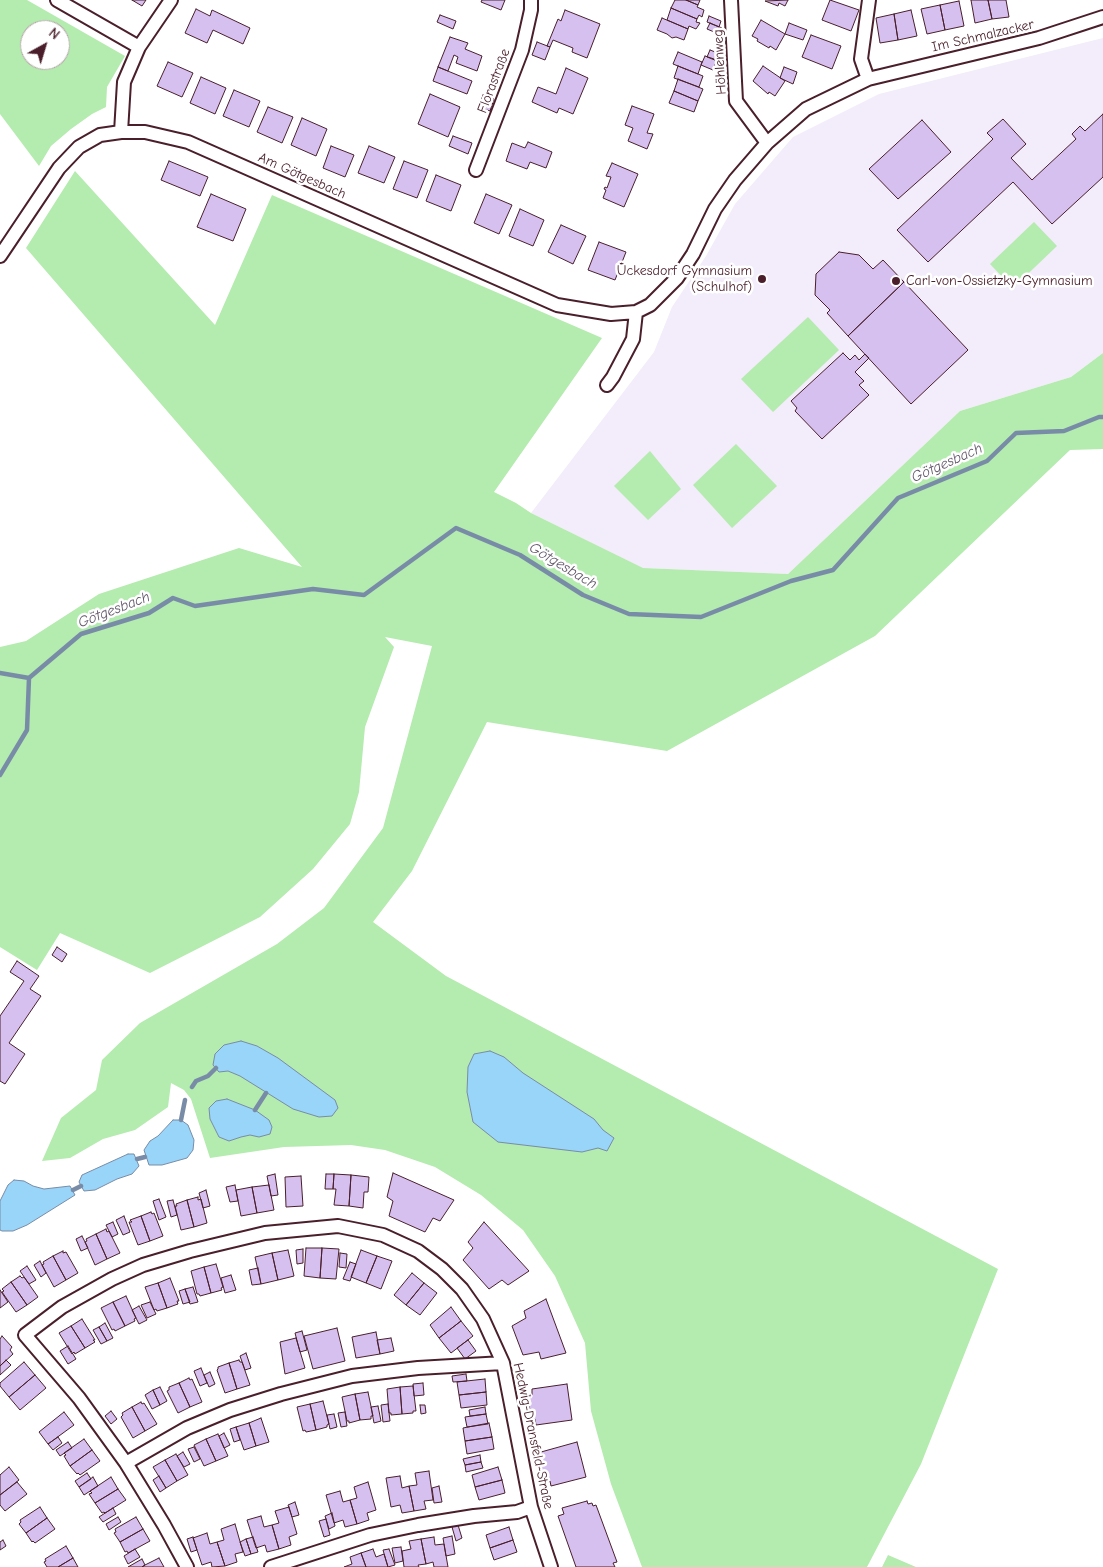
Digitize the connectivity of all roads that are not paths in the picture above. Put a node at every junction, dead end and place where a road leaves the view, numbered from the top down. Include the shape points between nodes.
1 (57, 0) edge
2 (171, 0) edge
3 (531, 0) edge
4 (731, 0) edge
5 (869, 0) edge
6 (1103, 17) edge
7 (139, 47) junction
8 (868, 79) junction
9 (121, 132) junction
10 (767, 143) junction
11 (476, 170) dead end
12 (0, 256) edge
13 (636, 312) junction
14 (607, 384) dead end
15 (503, 1363) junction
16 (126, 1463) junction
17 (531, 1506) junction
18 (188, 1567) edge
19 (271, 1567) edge
20 (551, 1567) edge

1 - 7 street
2 - 7 street
3 - 11 street, Florastraße via 522,50
4 - 10 street, Höhlenweg via 736,100
5 - 8 street via 861,59
6 - 8 street, Im Schmalzacker via 1039,38
7 - 9 street via 124,82
8 - 10 street, Im Schmalzacker via 806,109
9 - 12 street, Am Götgesbach via 100,135 79,147 59,168
9 - 13 street, Am Götgesbach via 145,132 188,142 557,305 611,314
10 - 13 street, Im Schmalzacker via 725,194 677,278 650,305
13 - 14 street via 633,339
15 - 16 street via 352,1376 281,1394 187,1428
15 - 16 street, Hedwig-Dransfeld-Straße via 483,1319 462,1290 418,1250 383,1234 338,1226 264,1234 190,1251 143,1265 112,1279 62,1307 25,1335 78,1398
15 - 17 street, Hedwig-Dransfeld-Straße
16 - 18 street
17 - 19 street via 517,1512 474,1516 370,1535
17 - 20 street, Hedwig-Dransfeld-Straße

